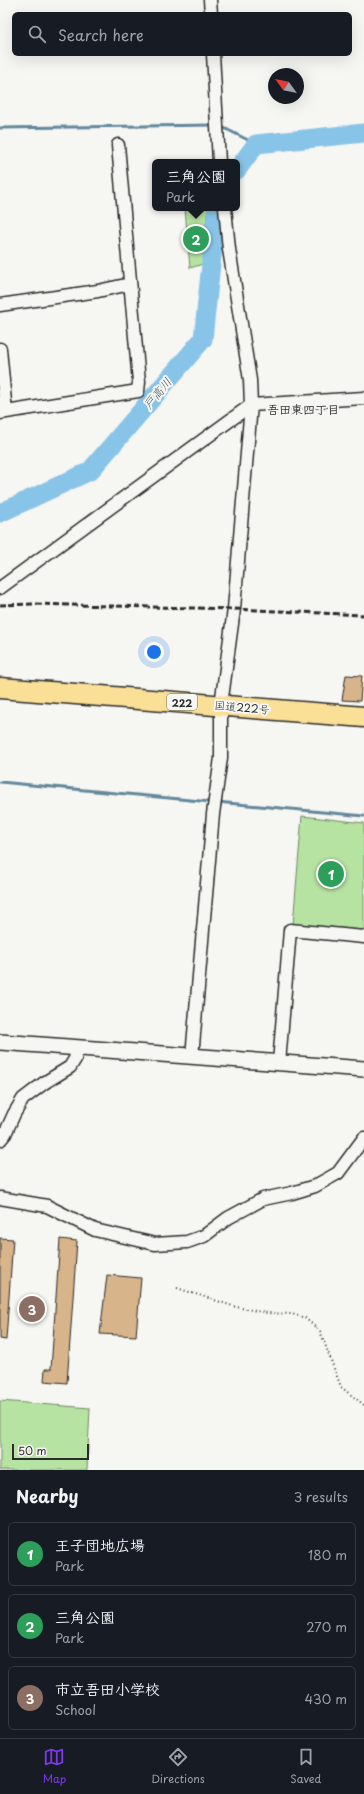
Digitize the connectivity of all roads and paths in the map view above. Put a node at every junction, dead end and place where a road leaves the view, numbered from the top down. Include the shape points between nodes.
1 (210, 0) edge
2 (211, 12) edge
3 (213, 56) edge
4 (118, 145) dead end
5 (220, 159) edge
6 (225, 211) edge
7 (130, 284) junction
8 (0, 305) edge
9 (0, 349) edge
10 (364, 398) edge
11 (251, 405) junction
12 (3, 413) edge
13 (0, 588) edge
14 (0, 688) edge
15 (221, 705) junction
16 (364, 717) edge
17 (364, 936) edge
18 (0, 1042) edge
19 (77, 1048) junction
20 (192, 1057) junction
21 (279, 1063) junction
22 (364, 1069) edge
23 (364, 1138) edge
24 (0, 1140) edge
25 (0, 1198) edge
26 (177, 1288) dead end
27 (364, 1405) edge

1 - 2 street
3 - 5 street
4 - 7 street
6 - 11 street via 250,380
7 - 8 street
7 - 12 street via 138,391
9 - 12 street
10 - 11 street
11 - 13 street
11 - 15 street via 232,628
14 - 15 highway, 国道222号 / 222
15 - 16 highway, 国道222号 / 222
15 - 20 street via 221,758 213,814
17 - 21 street via 290,930
18 - 19 street
19 - 20 street
19 - 24 street via 70,1067 24,1099 14,1114 6,1134
20 - 21 street
21 - 22 street
23 - 25 street via 338,1173 314,1186 263,1199 228,1218 204,1236 188,1242 155,1244 96,1230 47,1206
26 - 27 path via 236,1307 305,1318 320,1331 341,1387

